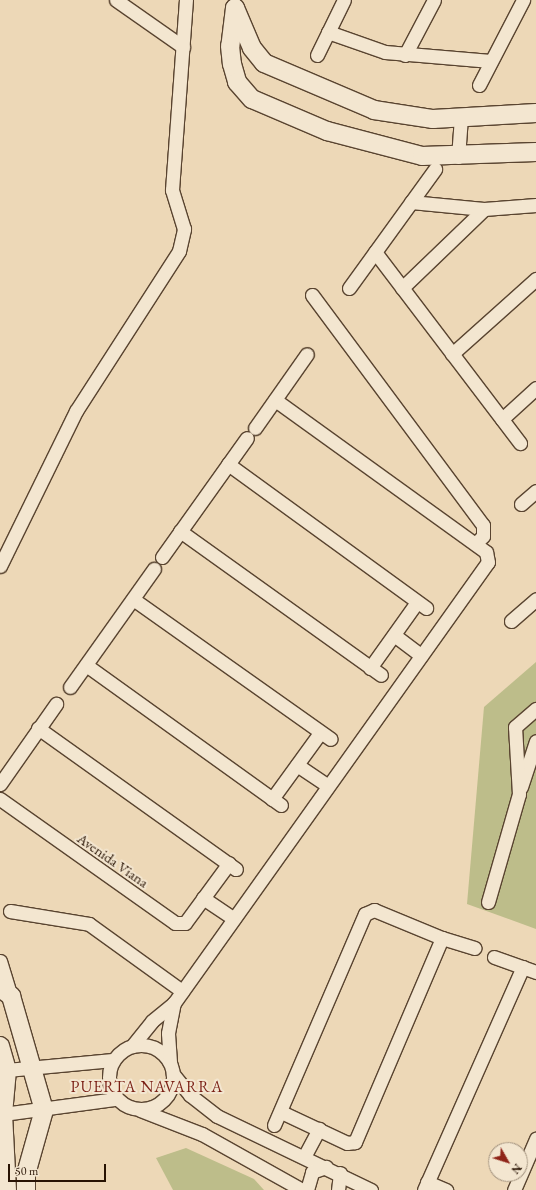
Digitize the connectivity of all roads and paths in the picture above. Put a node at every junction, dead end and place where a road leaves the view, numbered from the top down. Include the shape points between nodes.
1 (116, 0) edge
2 (186, 0) edge
3 (344, 0) edge
4 (434, 0) edge
5 (523, 0) edge
6 (237, 4) edge
7 (328, 32) junction
8 (183, 48) junction
9 (317, 55) dead end
10 (405, 55) junction
11 (491, 61) junction
12 (479, 85) dead end
13 (536, 113) edge
14 (461, 117) junction
15 (536, 152) edge
16 (458, 157) junction
17 (436, 169) dead end
18 (411, 202) junction
19 (536, 205) edge
20 (484, 209) junction
21 (375, 252) junction
22 (536, 280) edge
23 (349, 288) dead end
24 (402, 288) junction
25 (312, 295) dead end
26 (307, 354) dead end
27 (452, 354) junction
28 (536, 388) edge
29 (275, 400) junction
30 (502, 418) junction
31 (520, 443) dead end
32 (228, 464) junction
33 (536, 491) edge
34 (521, 504) dead end
35 (180, 531) junction
36 (475, 544) junction
37 (162, 557) dead end
38 (0, 566) edge
39 (154, 569) dead end
40 (133, 599) junction
41 (536, 599) edge
42 (511, 621) dead end
43 (394, 635) junction
44 (421, 655) junction
45 (86, 665) junction
46 (70, 687) dead end
47 (56, 704) dead end
48 (536, 709) edge
49 (38, 728) junction
50 (536, 741) edge
51 (297, 765) junction
52 (0, 784) edge
53 (328, 786) junction
54 (519, 794) junction
55 (0, 798) edge
56 (203, 898) junction
57 (488, 902) dead end
58 (10, 911) dead end
59 (234, 919) junction
60 (442, 938) junction
61 (474, 948) dead end
62 (494, 957) dead end
63 (0, 961) edge
64 (523, 967) junction
65 (536, 972) edge
66 (5, 992) edge
67 (182, 992) junction
68 (174, 1003) junction
69 (0, 1046) edge
70 (132, 1046) junction
71 (113, 1060) junction
72 (170, 1062) junction
73 (33, 1065) junction
74 (7, 1070) junction
75 (173, 1074) junction
76 (116, 1099) junction
77 (44, 1110) junction
78 (140, 1110) junction
79 (281, 1112) junction
80 (2, 1114) junction
81 (274, 1124) dead end
82 (319, 1129) junction
83 (536, 1139) edge
84 (304, 1157) junction
85 (326, 1167) junction
86 (340, 1173) junction
87 (426, 1186) edge
88 (7, 1190) edge
89 (26, 1190) edge
90 (302, 1190) edge
91 (308, 1190) edge
92 (338, 1190) edge
93 (371, 1190) edge
94 (446, 1190) edge
95 (514, 1190) edge

1 - 8 street
2 - 8 street
3 - 7 street
4 - 10 street
5 - 11 street
6 - 14 street via 256,56 278,72 374,110 433,119
6 - 16 street via 230,46 232,64 237,82 252,99 326,132 376,147 422,156
7 - 9 street
7 - 10 street via 368,48
8 - 38 street via 172,190 184,229 179,251 76,411
10 - 11 street
11 - 12 street
13 - 14 street
14 - 16 street
15 - 16 street
17 - 18 street
18 - 20 street
18 - 21 street
19 - 20 street
20 - 24 street
21 - 23 street
21 - 24 street
22 - 27 street
24 - 27 street
25 - 36 street via 483,526 483,536
26 - 29 street
27 - 30 street
28 - 30 street
29 - 32 street
29 - 36 street
30 - 31 street
32 - 35 street
32 - 43 street via 422,605
33 - 34 street
35 - 37 street
35 - 43 street via 375,672
36 - 44 street via 486,552 488,562
39 - 40 street
40 - 45 street
40 - 51 street via 326,736
41 - 42 street
43 - 44 street
44 - 53 street
45 - 46 street
45 - 51 street via 277,802
47 - 49 street
48 - 54 street via 515,727
49 - 52 street
49 - 56 street, Avenida Viana via 232,866
50 - 54 street
51 - 53 street
53 - 59 street
54 - 57 street
55 - 56 street, Avenida Viana via 175,924 185,923
56 - 59 street
58 - 67 street via 89,924
59 - 67 street
60 - 61 street
60 - 79 street via 374,910 366,914
60 - 82 street via 355,1142 350,1144
62 - 64 street
63 - 66 street
64 - 65 street
64 - 87 street
66 - 73 street
67 - 68 street
68 - 70 street via 152,1021
68 - 72 street via 168,1033
69 - 74 street
70 - 71 street
70 - 72 street via 154,1047
71 - 73 street
71 - 76 street via 109,1080
72 - 75 street
73 - 74 street
73 - 77 street
74 - 80 street
75 - 78 street via 165,1099 154,1107
75 - 84 street via 190,1095 217,1116
76 - 77 street
76 - 78 street via 127,1107
77 - 80 street
77 - 89 street via 26,1174
78 - 90 street via 202,1134
79 - 81 street
79 - 82 street
80 - 88 street
82 - 84 street
83 - 95 street
84 - 85 street
85 - 86 street
85 - 91 street via 312,1172
86 - 92 street
86 - 93 street
87 - 94 street

